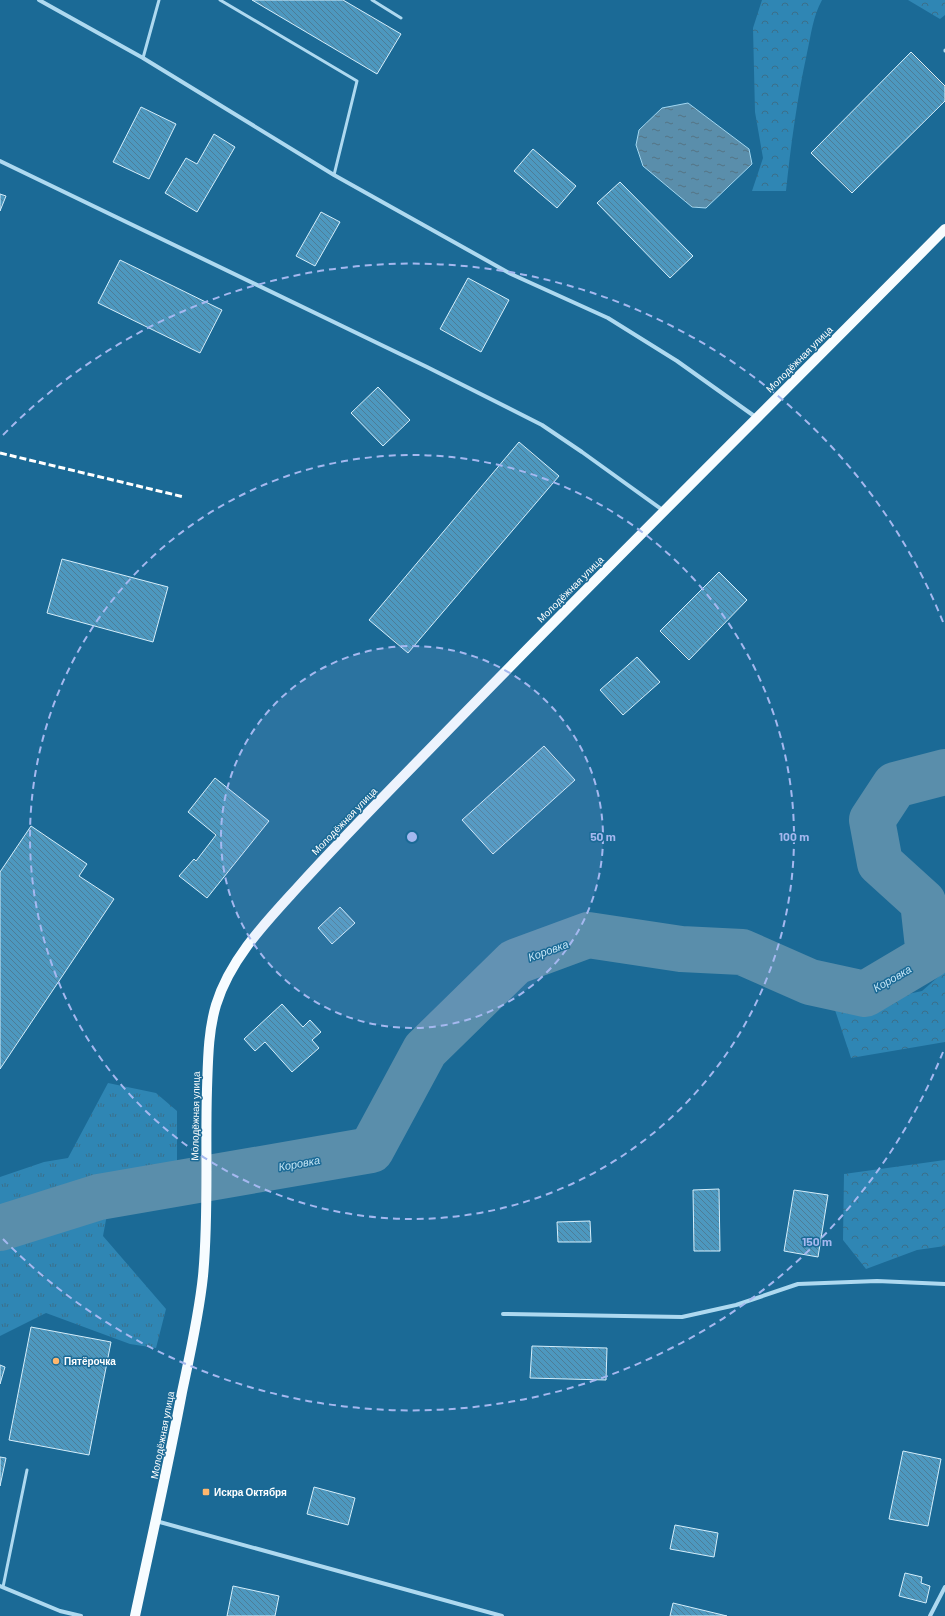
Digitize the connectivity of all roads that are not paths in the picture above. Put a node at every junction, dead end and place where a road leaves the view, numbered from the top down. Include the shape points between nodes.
1 (39, 0) edge
2 (159, 0) edge
3 (220, 0) edge
4 (372, 0) edge
5 (401, 18) dead end
6 (143, 58) junction
7 (0, 161) edge
8 (334, 175) junction
9 (945, 229) edge
10 (757, 418) junction
11 (665, 511) junction
12 (945, 1284) edge
13 (503, 1314) dead end
14 (27, 1470) dead end
15 (156, 1520) junction
16 (1, 1586) edge
17 (945, 1587) edge
18 (81, 1616) edge
19 (135, 1616) edge
20 (502, 1616) edge
21 (930, 1616) edge

1 - 6 street
2 - 6 lane
3 - 8 lane via 357,81
4 - 5 lane
6 - 8 street
7 - 11 street via 542,425
8 - 10 street via 511,274 608,318 677,360
9 - 10 main road, Молодёжная улица
10 - 11 main road, Молодёжная улица
11 - 15 main road, Молодёжная улица via 326,855 273,914 248,946 224,984 211,1029 208,1062 203,1277 196,1325
12 - 13 street via 877,1280 798,1284 736,1305 682,1317
14 - 16 lane
15 - 19 main road, Молодёжная улица
15 - 20 street
16 - 18 street via 60,1611
17 - 21 street

